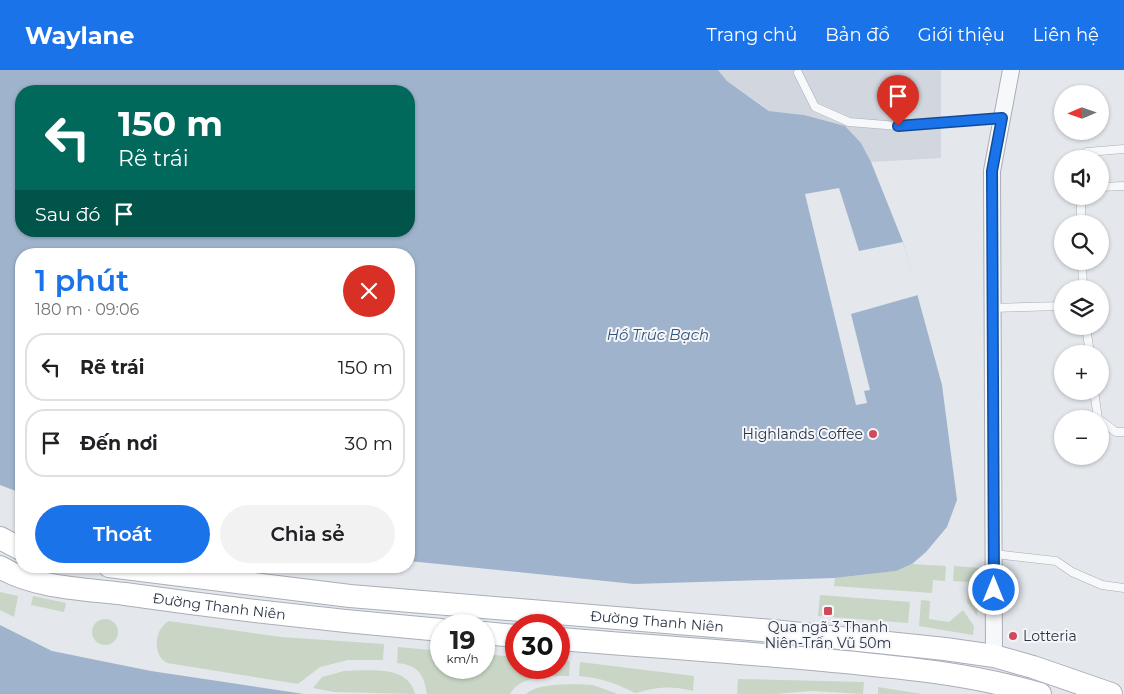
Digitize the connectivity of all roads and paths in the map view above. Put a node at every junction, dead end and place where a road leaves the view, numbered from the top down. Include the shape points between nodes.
1 (1011, 70) edge
2 (798, 73) dead end
3 (1002, 118) junction
4 (1124, 149) edge
5 (1109, 150) edge
6 (1124, 186) edge
7 (1109, 187) edge
8 (1054, 306) edge
9 (992, 308) junction
10 (1109, 427) edge
11 (1124, 432) edge
12 (0, 538) edge
13 (15, 546) edge
14 (994, 554) junction
15 (0, 567) edge
16 (165, 573) edge
17 (1124, 588) edge
18 (430, 629) edge
19 (570, 640) edge
20 (994, 656) junction
21 (1040, 694) edge
22 (1111, 694) edge

1 - 3 street
2 - 3 lane via 815,108 848,122 898,126
3 - 9 street via 992,171
4 - 5 lane
6 - 7 lane
8 - 9 lane
9 - 14 street
10 - 11 lane via 1116,432
12 - 13 main road
14 - 17 lane via 1056,561 1102,585
14 - 20 street
15 - 18 main road, Đường Thanh Niên via 28,580 57,585 323,620
16 - 20 main road, Đường Thanh Niên via 350,596 783,632
19 - 21 main road, Đường Thanh Niên via 925,670
20 - 22 main road, Đường Thanh Niên

